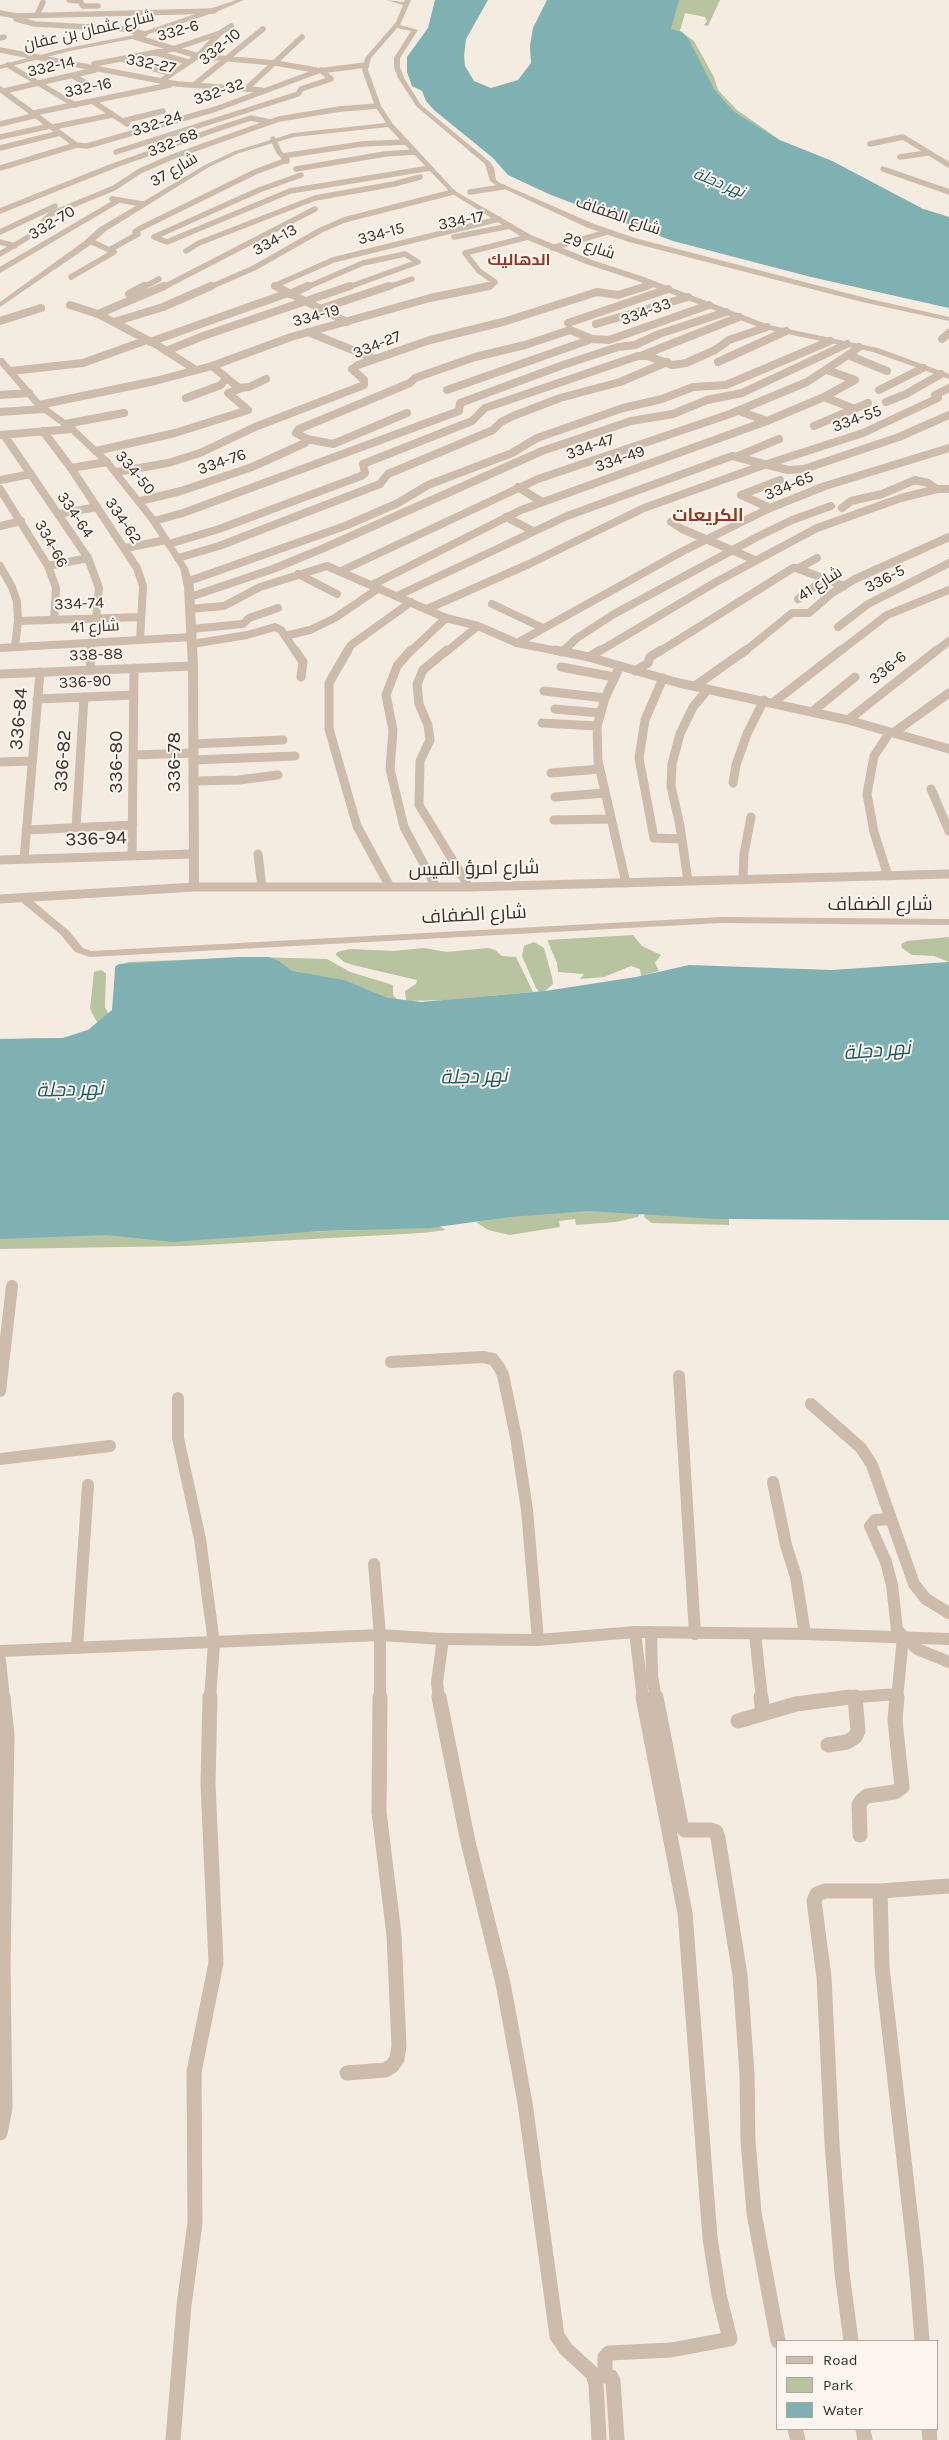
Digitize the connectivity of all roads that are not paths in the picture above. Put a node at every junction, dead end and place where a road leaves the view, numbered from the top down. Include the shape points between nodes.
1 (69, 0) edge
2 (241, 0) edge
3 (389, 0) edge
4 (43, 2) dead end
5 (407, 2) edge
6 (12, 6) dead end
7 (104, 6) dead end
8 (140, 6) dead end
9 (227, 7) junction
10 (214, 12) junction
11 (1, 13) edge
12 (37, 15) junction
13 (15, 19) dead end
14 (230, 26) dead end
15 (396, 26) junction
16 (263, 29) dead end
17 (220, 33) junction
18 (145, 34) junction
19 (135, 37) junction
20 (302, 37) dead end
21 (173, 49) junction
22 (0, 50) edge
23 (154, 53) junction
24 (198, 56) junction
25 (34, 58) junction
26 (227, 58) junction
27 (122, 59) junction
28 (188, 62) junction
29 (275, 63) junction
30 (8, 65) junction
31 (366, 65) junction
32 (85, 66) junction
33 (0, 67) edge
34 (104, 68) junction
35 (319, 70) junction
36 (172, 74) junction
37 (73, 76) junction
38 (161, 81) junction
39 (40, 83) junction
40 (284, 83) junction
41 (177, 84) junction
42 (194, 85) junction
43 (94, 87) dead end
44 (246, 89) junction
45 (301, 89) junction
46 (2, 90) edge
47 (263, 90) junction
48 (10, 96) junction
49 (0, 98) edge
50 (242, 100) junction
51 (92, 101) junction
52 (75, 104) junction
53 (259, 106) junction
54 (378, 106) junction
55 (163, 111) dead end
56 (35, 114) junction
57 (112, 115) junction
58 (192, 116) junction
59 (270, 122) junction
60 (207, 123) junction
61 (0, 124) edge
62 (390, 125) junction
63 (52, 126) junction
64 (135, 131) junction
65 (60, 133) junction
66 (0, 137) edge
67 (154, 139) junction
68 (273, 140) junction
69 (406, 142) junction
70 (870, 144) dead end
71 (78, 146) junction
72 (0, 148) edge
73 (116, 152) dead end
74 (415, 152) junction
75 (927, 153) junction
76 (900, 157) dead end
77 (285, 158) junction
78 (949, 165) edge
79 (0, 168) edge
80 (430, 168) junction
81 (296, 169) junction
82 (883, 169) dead end
83 (301, 175) junction
84 (437, 175) junction
85 (312, 187) junction
86 (503, 187) junction
87 (453, 192) junction
88 (470, 192) dead end
89 (949, 192) edge
90 (98, 196) junction
91 (119, 200) junction
92 (143, 204) junction
93 (70, 206) junction
94 (315, 209) dead end
95 (0, 211) edge
96 (499, 219) junction
97 (510, 226) junction
98 (0, 232) edge
99 (607, 232) junction
100 (528, 237) junction
101 (90, 241) junction
102 (0, 242) edge
103 (418, 244) dead end
104 (15, 246) junction
105 (552, 248) junction
106 (111, 249) junction
107 (373, 250) junction
108 (186, 251) dead end
109 (0, 254) edge
110 (364, 263) junction
111 (0, 270) edge
112 (71, 277) dead end
113 (159, 279) dead end
114 (412, 279) dead end
115 (655, 284) junction
116 (148, 285) junction
117 (159, 289) junction
118 (668, 289) junction
119 (289, 293) junction
120 (688, 297) junction
121 (118, 298) dead end
122 (305, 302) junction
123 (0, 305) edge
124 (70, 305) dead end
125 (709, 305) junction
126 (41, 308) dead end
127 (320, 309) junction
128 (726, 312) junction
129 (98, 314) junction
130 (9, 316) dead end
131 (740, 317) junction
132 (949, 319) edge
133 (749, 320) junction
134 (0, 321) edge
135 (114, 322) junction
136 (347, 322) junction
137 (568, 323) dead end
138 (596, 324) dead end
139 (767, 327) junction
140 (786, 331) junction
141 (308, 332) junction
142 (949, 333) edge
143 (592, 339) junction
144 (942, 339) dead end
145 (148, 341) junction
146 (830, 341) junction
147 (847, 344) junction
148 (859, 347) junction
149 (166, 351) junction
150 (643, 355) junction
151 (848, 356) junction
152 (375, 359) junction
153 (656, 359) junction
154 (0, 360) edge
155 (666, 362) junction
156 (718, 362) dead end
157 (212, 366) junction
158 (923, 368) junction
159 (196, 370) junction
160 (827, 370) junction
161 (11, 371) junction
162 (888, 371) dead end
163 (941, 374) junction
164 (949, 377) edge
165 (226, 378) junction
166 (266, 379) dead end
167 (242, 388) junction
168 (949, 388) edge
169 (447, 390) dead end
170 (879, 390) dead end
171 (29, 393) junction
172 (0, 395) edge
173 (824, 397) junction
174 (186, 398) dead end
175 (886, 402) dead end
176 (868, 403) dead end
177 (638, 404) junction
178 (41, 407) junction
179 (914, 408) junction
180 (855, 409) junction
181 (739, 410) junction
182 (0, 412) edge
183 (124, 413) dead end
184 (407, 413) dead end
185 (947, 416) edge
186 (657, 417) junction
187 (766, 421) junction
188 (814, 426) dead end
189 (68, 427) junction
190 (42, 432) junction
191 (2, 435) edge
192 (307, 439) junction
193 (779, 439) dead end
194 (949, 448) edge
195 (96, 451) junction
196 (738, 456) junction
197 (108, 462) junction
198 (764, 464) junction
199 (71, 468) junction
200 (116, 472) junction
201 (31, 474) junction
202 (0, 480) edge
203 (780, 480) dead end
204 (518, 487) junction
205 (0, 489) edge
206 (937, 489) junction
207 (949, 489) edge
208 (140, 501) junction
209 (542, 502) junction
210 (831, 506) dead end
211 (97, 507) junction
212 (770, 508) junction
213 (842, 508) dead end
214 (58, 514) junction
215 (506, 517) junction
216 (21, 521) junction
217 (154, 521) junction
218 (671, 522) dead end
219 (0, 526) edge
220 (533, 531) junction
221 (949, 537) edge
222 (706, 540) junction
223 (168, 542) junction
224 (126, 548) junction
225 (732, 550) junction
226 (88, 558) junction
227 (178, 558) junction
228 (817, 558) dead end
229 (755, 560) junction
230 (0, 566) edge
231 (48, 566) junction
232 (947, 566) edge
233 (796, 568) junction
234 (341, 571) junction
235 (298, 574) junction
236 (3, 576) edge
237 (825, 579) junction
238 (188, 581) junction
239 (844, 586) junction
240 (375, 587) junction
241 (949, 590) edge
242 (338, 594) dead end
243 (397, 596) junction
244 (190, 597) junction
245 (798, 599) dead end
246 (411, 602) junction
247 (492, 604) dead end
248 (868, 604) junction
249 (190, 608) junction
250 (278, 608) dead end
251 (427, 609) junction
252 (887, 615) junction
253 (141, 617) junction
254 (96, 618) junction
255 (446, 618) junction
256 (54, 620) junction
257 (18, 621) junction
258 (478, 626) junction
259 (838, 627) dead end
260 (543, 628) junction
261 (191, 636) junction
262 (285, 636) junction
263 (140, 640) junction
264 (949, 641) edge
265 (517, 642) junction
266 (91, 643) junction
267 (15, 647) junction
268 (0, 648) edge
269 (562, 652) junction
270 (589, 657) junction
271 (193, 666) junction
272 (620, 666) junction
273 (561, 667) dead end
274 (134, 668) junction
275 (90, 670) junction
276 (635, 670) junction
277 (40, 672) junction
278 (0, 674) edge
279 (301, 677) dead end
280 (614, 677) junction
281 (855, 677) dead end
282 (663, 678) junction
283 (694, 686) junction
284 (708, 689) junction
285 (544, 691) dead end
286 (949, 693) edge
287 (134, 695) junction
288 (84, 697) junction
289 (605, 698) junction
290 (37, 699) junction
291 (764, 700) junction
292 (774, 702) junction
293 (555, 709) dead end
294 (812, 711) junction
295 (600, 713) junction
296 (848, 720) junction
297 (542, 723) dead end
298 (597, 726) junction
299 (892, 732) junction
300 (949, 738) edge
301 (283, 740) dead end
302 (944, 747) edge
303 (193, 752) junction
304 (133, 756) junction
305 (294, 756) dead end
306 (32, 761) junction
307 (0, 762) edge
308 (600, 769) junction
309 (551, 773) dead end
310 (278, 775) dead end
311 (193, 781) junction
312 (733, 783) dead end
313 (931, 789) dead end
314 (605, 793) junction
315 (555, 797) dead end
316 (750, 817) dead end
317 (611, 819) junction
318 (554, 820) dead end
319 (133, 825) junction
320 (76, 828) junction
321 (26, 830) junction
322 (949, 830) edge
323 (682, 839) junction
324 (193, 854) junction
325 (258, 854) dead end
326 (132, 856) junction
327 (24, 859) junction
328 (0, 860) edge
329 (949, 874) edge
330 (888, 876) junction
331 (743, 880) junction
332 (688, 882) junction
333 (626, 883) junction
334 (194, 887) junction
335 (262, 887) junction
336 (390, 887) junction
337 (436, 887) junction
338 (469, 888) junction
339 (23, 898) junction
340 (0, 899) edge
341 (949, 922) edge
342 (12, 1286) dead end
343 (392, 1362) dead end
344 (678, 1376) dead end
345 (0, 1391) edge
346 (178, 1398) dead end
347 (811, 1404) dead end
348 (110, 1446) dead end
349 (0, 1459) edge
350 (773, 1482) dead end
351 (88, 1485) dead end
352 (891, 1519) junction
353 (374, 1564) dead end
354 (949, 1613) edge
355 (643, 1632) junction
356 (380, 1634) junction
357 (695, 1634) junction
358 (755, 1634) junction
359 (805, 1634) junction
360 (903, 1637) junction
361 (443, 1639) junction
362 (949, 1639) edge
363 (538, 1640) junction
364 (214, 1643) junction
365 (77, 1648) junction
366 (0, 1651) edge
367 (0, 1660) edge
368 (949, 1662) edge
369 (896, 1694) junction
370 (855, 1696) junction
371 (763, 1713) junction
372 (738, 1720) dead end
373 (828, 1744) dead end
374 (2, 1812) edge
375 (860, 1835) dead end
376 (949, 1886) edge
377 (880, 1892) junction
378 (347, 2073) dead end
379 (0, 2133) edge
380 (778, 2340) edge
381 (851, 2340) edge
382 (922, 2340) edge
383 (599, 2375) junction
384 (172, 2440) edge
385 (599, 2440) edge
386 (617, 2440) edge

1 - 7 street via 80,1 83,6
2 - 9 street, شارع عثمان بن عفان
3 - 5 street
4 - 12 street
5 - 15 street
6 - 11 street
8 - 9 street
9 - 10 street, شارع عثمان بن عفان
10 - 12 street via 58,12
10 - 18 street, شارع عثمان بن عفان
11 - 12 street
13 - 18 street via 35,24 125,28
14 - 17 street
15 - 31 street via 368,58
15 - 86 street via 415,30 397,58 397,67 420,108 488,163 492,168 493,181
16 - 26 street, 332-10
17 - 21 street, 332-6
17 - 24 street
18 - 19 street, شارع عثمان بن عفان
19 - 21 street
19 - 25 street, شارع عثمان بن عفان
20 - 29 street
21 - 23 street, 332-6
21 - 24 street
22 - 25 street, 332-27
23 - 27 street, 332-6
23 - 28 street
24 - 26 street
24 - 28 street
25 - 30 street, شارع عثمان بن عفان
25 - 32 street, 332-27
26 - 29 street
26 - 42 street, 332-10
27 - 32 street, 332-6
27 - 36 street
28 - 36 street
29 - 35 street
29 - 44 street
30 - 33 street, شارع عثمان بن عفان
30 - 39 street
31 - 35 street, 332-32
31 - 54 street, شارع 29 via 366,74
32 - 34 street, 332-27
34 - 37 street, 332-14
34 - 38 street, 332-27
35 - 40 street, 332-32
35 - 45 street, 332-24 via 331,80
36 - 38 street
37 - 39 street, 332-14
37 - 43 street
38 - 41 street, 332-27
39 - 46 street, 332-14
39 - 52 street
40 - 45 street
40 - 47 street, 332-32
41 - 42 street, 332-27
41 - 51 street, 332-16
42 - 44 street, 332-27
44 - 47 street, 332-27
45 - 53 street, 332-24 via 300,93
46 - 48 street
47 - 50 street, 332-32
48 - 49 street
48 - 56 street
50 - 53 street
50 - 58 street, 332-32
51 - 52 street, 332-16
51 - 57 street
52 - 56 street, 332-16
53 - 60 street, 332-24
54 - 59 street, 332-68 via 313,113
54 - 62 street, شارع 29
55 - 57 street via 125,123
56 - 61 street, 332-16
56 - 63 street
57 - 63 street
58 - 60 street
58 - 64 street, 332-32
59 - 90 street, 332-68 via 172,157 140,171
59 - 95 street via 251,118 220,128
60 - 67 street, 332-24
62 - 68 street, شارع 37
62 - 69 street, شارع 29
63 - 65 street
63 - 66 street
64 - 67 street
64 - 71 street, 332-32
65 - 71 street
65 - 72 street
67 - 73 street, 332-24
68 - 77 street
68 - 92 street, شارع 37 via 230,155
69 - 74 street, شارع 29
69 - 77 street via 362,144
70 - 75 street via 902,136
71 - 79 street, 332-32
74 - 80 street, شارع 29
74 - 81 street
75 - 76 street
75 - 78 street
77 - 81 street
77 - 106 street via 139,229 135,232 138,234
80 - 84 street, شارع 29
80 - 85 street
81 - 83 street
82 - 89 street
83 - 85 street
83 - 85 street via 153,237 170,241 276,196
84 - 87 street, شارع 29
84 - 108 street via 315,198
86 - 88 street
86 - 99 street, شارع الضفاف
87 - 96 street, شارع 29
87 - 135 street, 334-13 via 344,220 246,271 163,307
90 - 91 street
90 - 93 street, 332-68
91 - 92 street
91 - 111 street, 332-70
92 - 101 street, شارع 37
93 - 98 street via 60,204
93 - 104 street, 332-68 via 51,214 40,230
94 - 117 street
96 - 97 street, شارع 29
96 - 107 street, 334-15
97 - 100 street, شارع 29
97 - 103 street, 334-17
99 - 105 street
99 - 132 street, شارع الضفاف via 691,257
100 - 105 street, شارع 29
100 - 136 street, 334-19 via 464,253 479,272 495,282 491,286 430,298
101 - 106 street
101 - 123 street, شارع 37
102 - 104 street
104 - 109 street, 332-68
105 - 115 street, شارع 29
106 - 112 street via 114,252
107 - 110 street via 376,254 366,257
107 - 119 street, 334-15 via 333,260 274,286
110 - 119 street
110 - 122 street via 405,254 418,262
113 - 116 street
114 - 127 street
115 - 118 street, شارع 29
115 - 152 street, 334-27 via 618,295 597,292
116 - 117 street
116 - 121 street
117 - 129 street
118 - 120 street, شارع 29
118 - 137 street
119 - 122 street
119 - 145 street
120 - 125 street, شارع 29
120 - 138 street
122 - 127 street
122 - 149 street
124 - 129 street
125 - 128 street, شارع 29
125 - 143 street, 334-33 via 608,340
126 - 134 street
127 - 136 street
128 - 131 street, شارع 29
128 - 217 street via 636,344 563,365 460,403 459,411 271,483
129 - 135 street
130 - 134 street
131 - 133 street, شارع 29
131 - 150 street
133 - 139 street, شارع 29
133 - 153 street via 704,336
135 - 145 street
136 - 141 street, 334-19
139 - 140 street, شارع 29
139 - 155 street via 729,340 686,363
140 - 146 street, شارع 29
140 - 156 street
141 - 152 street
141 - 157 street, 334-19
142 - 144 street
143 - 169 street
143 - 192 street via 570,330 415,378 410,383 296,430
145 - 149 street
145 - 161 street via 83,363
146 - 147 street, شارع 29
146 - 177 street via 726,384 693,387 662,400
147 - 148 street, شارع 29
147 - 186 street via 742,393 715,397
148 - 151 street, 334-47
148 - 158 street, شارع 29
149 - 159 street
150 - 153 street
150 - 223 street via 485,408 472,421 363,464 362,476 218,528
151 - 160 street, 334-47
151 - 162 street
152 - 200 street, 334-27 via 352,367 366,383 364,385 255,427 200,453 168,463
153 - 155 street
154 - 161 street, 334-50
155 - 227 street via 620,382 560,398 512,416 493,430 388,474 380,484 219,546
157 - 159 street, 334-19
157 - 165 street
158 - 163 street, شارع 29
158 - 170 street
159 - 178 street, 334-19
160 - 173 street, 334-49 via 855,380
160 - 181 street, 334-47 via 807,382
161 - 171 street, 334-50
163 - 164 street, شارع 29
163 - 175 street
165 - 167 street
165 - 174 street via 220,384
166 - 167 street
167 - 195 street via 228,393 248,410 175,433
168 - 179 street, 334-55 via 935,396 938,398
171 - 172 street
171 - 178 street, 334-50
173 - 180 street
173 - 187 street, 334-49
176 - 180 street
177 - 186 street
177 - 238 street via 537,438 512,453 428,484 398,503 344,526
178 - 182 street, 334-19
178 - 189 street, 334-50
179 - 185 street
179 - 198 street, 334-55 via 863,433
180 - 188 street
181 - 187 street
181 - 204 street, 334-47
183 - 189 street
184 - 192 street via 333,444
185 - 198 street via 899,437 804,469 788,470
186 - 244 street via 631,421 542,451 324,548
187 - 209 street, 334-49
189 - 190 street
189 - 195 street, 334-50
190 - 191 street
190 - 199 street, 334-62
191 - 201 street, 334-64
192 - 208 street, 334-76 via 305,443 252,467
193 - 196 street
194 - 212 street, 334-65 via 825,486
195 - 197 street, 334-50
196 - 198 street
196 - 220 street
197 - 199 street
197 - 200 street, 334-50
198 - 251 street, 334-55 via 644,508
199 - 211 street, 334-62
200 - 208 street, 334-50
201 - 202 street
201 - 214 street, 334-64
203 - 212 street via 741,494
204 - 209 street
204 - 234 street, 334-47
205 - 216 street, 334-66
206 - 207 street
206 - 213 street via 915,480 882,494 851,501
206 - 229 street via 900,498 817,528
208 - 217 street, 334-50
209 - 215 street, 334-49
210 - 225 street via 792,520
211 - 214 street
211 - 224 street, 334-62
212 - 222 street, 334-65
214 - 226 street, 334-64
215 - 220 street
215 - 240 street, 334-49
216 - 219 street
216 - 231 street, 334-66
217 - 223 street, 334-50
218 - 222 street
220 - 243 street
221 - 239 street, شارع 41
222 - 225 street
222 - 260 street, 334-65
223 - 224 street
223 - 227 street, 334-50
224 - 253 street, 334-62 via 143,586
225 - 229 street
225 - 269 street via 614,614
226 - 231 street
226 - 254 street, 334-64 via 99,588
227 - 238 street, 334-50
228 - 233 street
229 - 270 street
230 - 236 street
231 - 256 street, 334-66 via 56,588
232 - 248 street, 336-5
233 - 237 street
233 - 276 street via 650,657
234 - 235 street via 322,566
234 - 240 street
235 - 242 street
235 - 249 street via 260,587 224,606
236 - 257 street via 17,602
237 - 239 street
237 - 245 street
238 - 244 street, 334-50
239 - 283 street, شارع 41 via 808,613 792,613
240 - 243 street
240 - 262 street, 334-49 via 335,618 310,630
241 - 252 street
243 - 246 street
244 - 249 street, 334-50
246 - 251 street
246 - 336 street via 352,644 329,683 329,729 357,826
247 - 260 street
248 - 252 street
248 - 259 street, 336-5
249 - 261 street, 334-50
250 - 261 street via 249,618 243,624
251 - 255 street
252 - 292 street
253 - 254 street, 334-74
253 - 263 street, 334-62
254 - 256 street, 334-74
255 - 258 street
255 - 337 street via 398,666 386,695 393,730 390,769 404,827
256 - 257 street, 334-74
257 - 267 street
258 - 265 street
258 - 338 street via 423,670 417,684 419,704 430,740 420,761 419,805
260 - 265 street, 334-65
261 - 262 street via 247,635 275,627
261 - 263 street, شارع 41
261 - 271 street, 336-78
262 - 279 street via 303,662
263 - 266 street, شارع 41
264 - 296 street, 336-6
265 - 269 street
266 - 267 street, شارع 41
266 - 275 street
267 - 268 street, شارع 41
269 - 270 street
270 - 272 street
271 - 274 street, 338-88
271 - 303 street, 336-78
272 - 276 street
272 - 280 street
273 - 280 street
274 - 275 street, 338-88
274 - 287 street, 336-80
275 - 277 street, 338-88
276 - 282 street
277 - 278 street, 338-88
277 - 290 street, 336-84
280 - 289 street
281 - 294 street
282 - 283 street
282 - 323 street via 645,720 639,758 654,838
283 - 284 street
284 - 291 street
284 - 323 street via 693,707 680,734 672,764 671,786
285 - 289 street
286 - 299 street
287 - 288 street, 336-90
287 - 304 street, 336-80
288 - 290 street, 336-90
288 - 320 street, 336-82
289 - 295 street
290 - 306 street, 336-84
291 - 292 street
291 - 312 street via 747,734
292 - 294 street
293 - 295 street
294 - 296 street
295 - 298 street
296 - 299 street
297 - 298 street
298 - 308 street
299 - 302 street
299 - 330 street via 874,756 867,794 874,832
300 - 302 street
301 - 303 street
303 - 304 street
303 - 305 street
303 - 311 street, 336-78
304 - 319 street, 336-80
306 - 307 street
306 - 321 street, 336-84
308 - 309 street
308 - 314 street
310 - 311 street
311 - 324 street, 336-78
313 - 322 street
314 - 315 street
314 - 317 street
316 - 331 street
317 - 318 street
317 - 333 street
319 - 320 street
319 - 326 street, 336-80
320 - 321 street
321 - 327 street, 336-84
323 - 332 street
324 - 326 street, 336-94
324 - 334 street, 336-78
325 - 335 street
326 - 327 street, 336-94
327 - 328 street, 336-94
329 - 330 street, شارع امرؤ القيس
330 - 331 street, شارع امرؤ القيس
331 - 332 street, شارع امرؤ القيس
332 - 333 street, شارع امرؤ القيس
333 - 338 street, شارع امرؤ القيس
334 - 335 street, شارع امرؤ القيس
334 - 339 street, شارع امرؤ القيس
335 - 336 street, شارع امرؤ القيس
336 - 337 street, شارع امرؤ القيس
337 - 338 street, شارع امرؤ القيس
339 - 340 street, شارع امرؤ القيس
339 - 341 street, شارع الضفاف via 65,933 79,950 90,954 721,920
342 - 345 street
343 - 363 street via 483,1357 493,1359 500,1367 527,1510
344 - 357 street
346 - 364 street via 178,1438 200,1539
347 - 352 street via 861,1448 872,1465
348 - 349 street
350 - 359 street via 796,1578
351 - 365 street
352 - 354 street via 918,1591
352 - 360 street via 875,1520 870,1526 886,1562 892,1585 895,1625
353 - 356 street
355 - 357 street
355 - 363 street
355 - 380 street via 681,1825 685,1830 711,1830 718,1838 740,1975 754,2214
355 - 383 street via 639,1675 685,1914 710,2238 730,2339 671,2350 609,2353
356 - 361 street
356 - 364 street
356 - 378 street via 379,1812 394,1935 400,2046 397,2059 385,2070
357 - 358 street
358 - 359 street
358 - 371 street
359 - 360 street
360 - 362 street
360 - 368 street via 917,1649
360 - 369 street
361 - 363 street
361 - 383 street via 437,1682 441,1716 505,1992 525,2103 555,2328 566,2349
364 - 365 street
364 - 384 street via 208,1784 216,1963 194,2072 194,2223
365 - 366 street
367 - 374 street via 8,1735
369 - 370 street
369 - 375 street via 894,1720 902,1787 895,1792 867,1796 862,1800 859,1805
370 - 371 street via 796,1704
370 - 373 street via 858,1731 855,1738
371 - 372 street
374 - 379 street via 5,2108
376 - 377 street
377 - 381 street via 825,1891 817,1894 814,1901 824,1977 832,2143
377 - 382 street via 883,1977
383 - 385 street via 596,2384
383 - 386 street via 611,2377 613,2382

